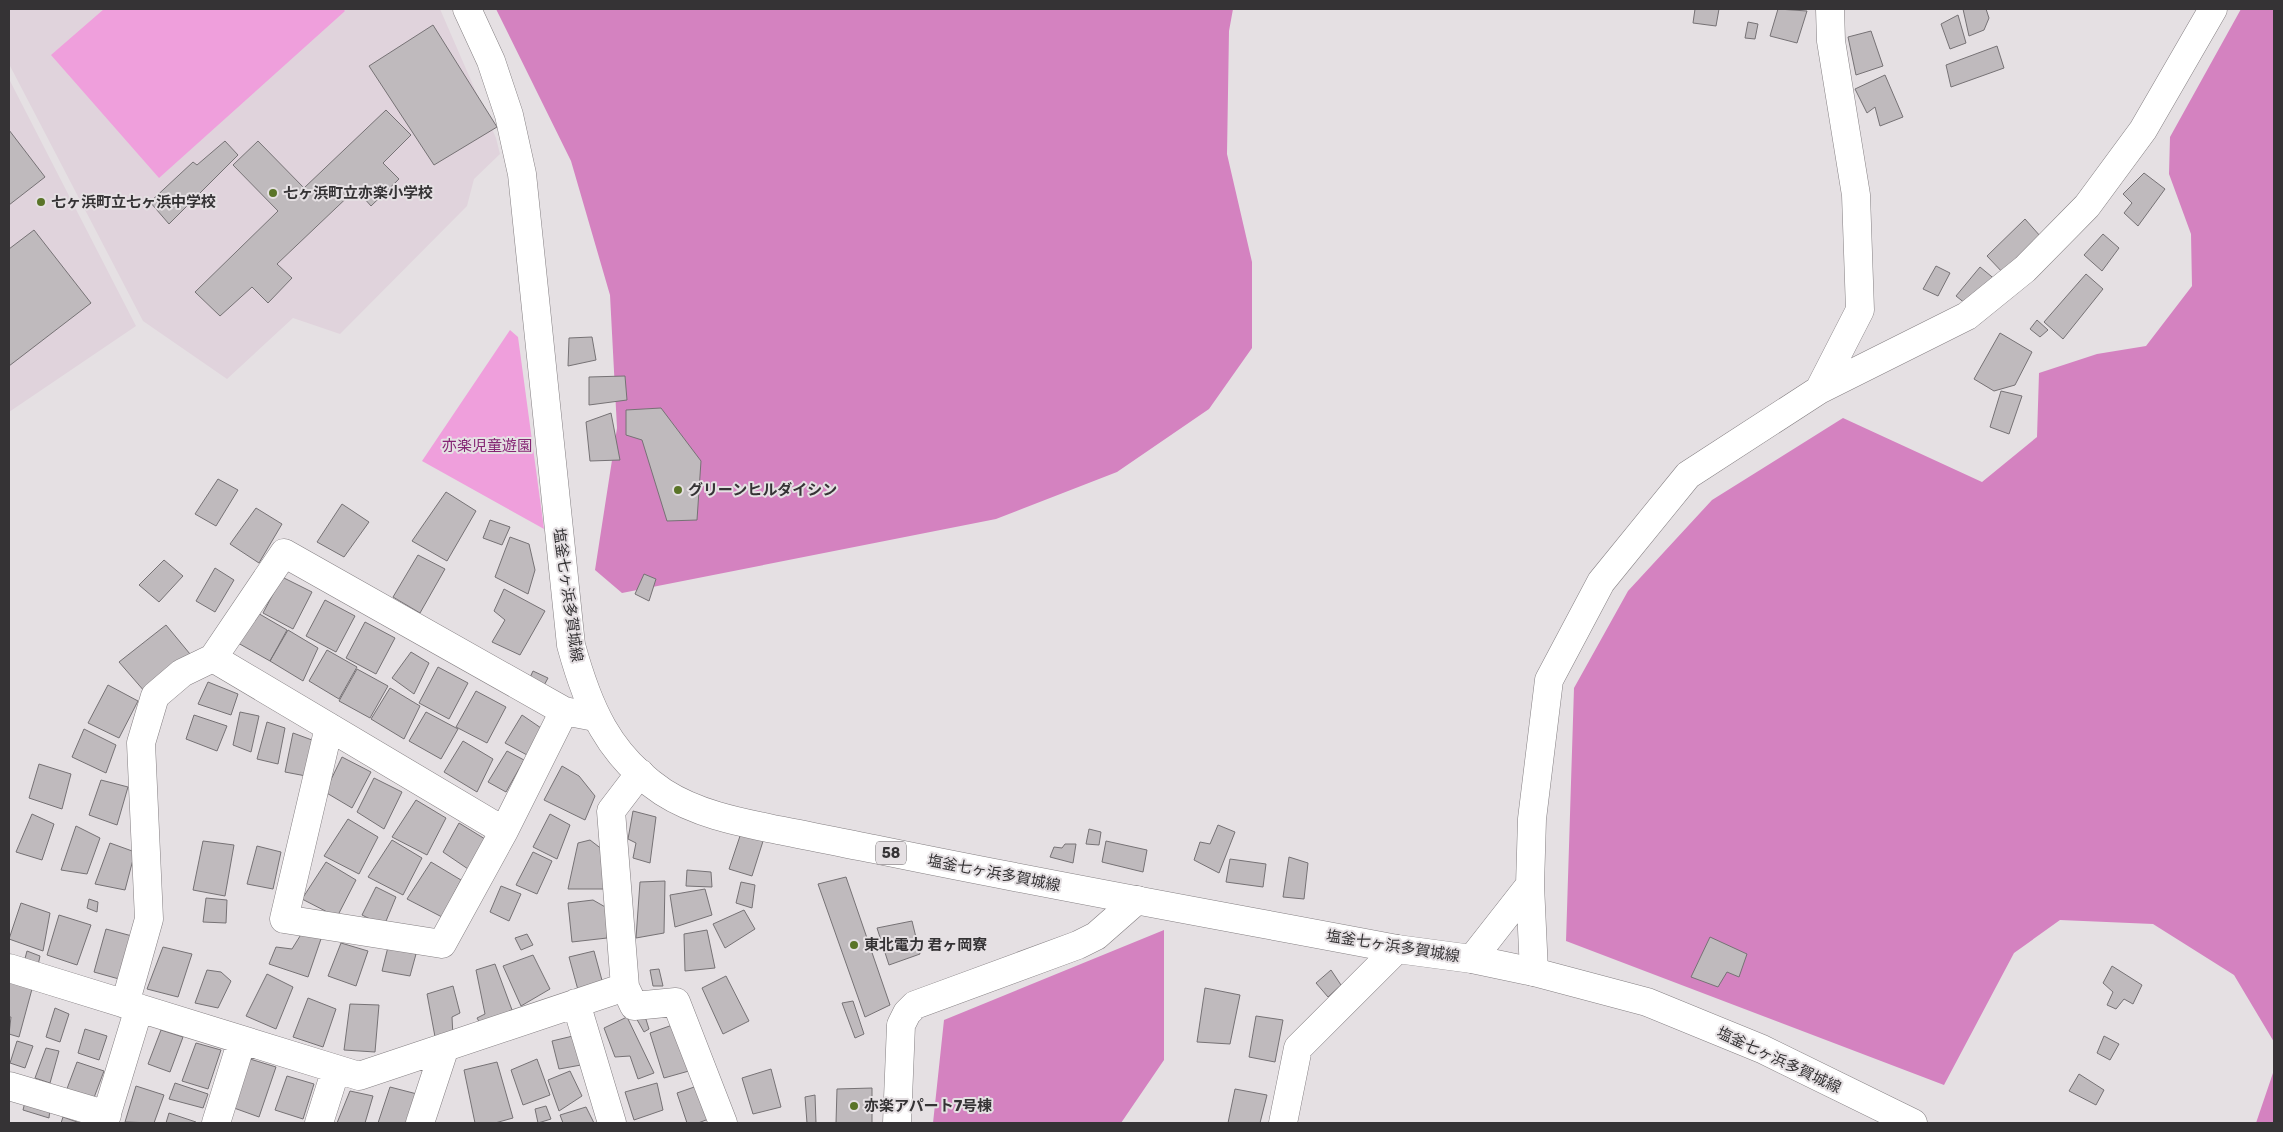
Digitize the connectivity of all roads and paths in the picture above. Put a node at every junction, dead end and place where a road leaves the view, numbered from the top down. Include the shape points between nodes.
1 (467, 9) edge
2 (1830, 9) edge
3 (2213, 9) edge
4 (1818, 390) junction
5 (213, 658) junction
6 (564, 711) junction
7 (595, 717) junction
8 (329, 727) junction
9 (640, 773) junction
10 (504, 831) junction
11 (1530, 885) junction
12 (1137, 900) junction
13 (1397, 949) junction
14 (1472, 958) junction
15 (9, 968) edge
16 (1534, 972) junction
17 (625, 987) junction
18 (576, 1003) junction
19 (132, 1006) junction
20 (242, 1040) junction
21 (445, 1047) junction
22 (336, 1070) junction
23 (9, 1086) edge
24 (106, 1119) edge
25 (1906, 1122) edge
26 (216, 1123) edge
27 (319, 1123) edge
28 (420, 1123) edge
29 (612, 1123) edge
30 (723, 1123) edge
31 (896, 1123) edge
32 (1283, 1123) edge

1 - 7 street, 塩釜七ヶ浜多賀城線 / 58 via 491,61 509,115 522,174 572,645 582,685
2 - 4 street via 1831,41 1856,195 1860,310
3 - 4 street via 2138,138 2087,206 2025,269 1967,316
4 - 11 street via 1688,475 1601,582 1549,680 1532,819
5 - 6 street via 284,553
5 - 8 street
5 - 19 street via 182,673 155,696 142,743 149,919
6 - 7 street
6 - 10 street
7 - 9 street, 塩釜七ヶ浜多賀城線 / 58 via 621,754
8 - 10 street
8 - 10 street via 284,919 442,944
9 - 12 street, 塩釜七ヶ浜多賀城線 / 58 via 689,806 719,816
9 - 17 street via 611,811
11 - 14 street
11 - 16 street
12 - 13 street, 塩釜七ヶ浜多賀城線 / 58
12 - 31 street via 1096,936 1078,946 915,1005 901,1025
13 - 14 street, 塩釜七ヶ浜多賀城線 / 58
13 - 32 street via 1298,1048
14 - 16 street, 塩釜七ヶ浜多賀城線 / 58
15 - 19 street
16 - 25 street, 塩釜七ヶ浜多賀城線 / 58 via 1648,1002 1762,1049
17 - 18 street
17 - 30 street via 634,1006 676,1002
18 - 21 street
18 - 29 street
19 - 20 street
19 - 24 street
20 - 22 street
20 - 26 street
21 - 22 street via 359,1076
21 - 28 street
22 - 27 street
23 - 24 street

